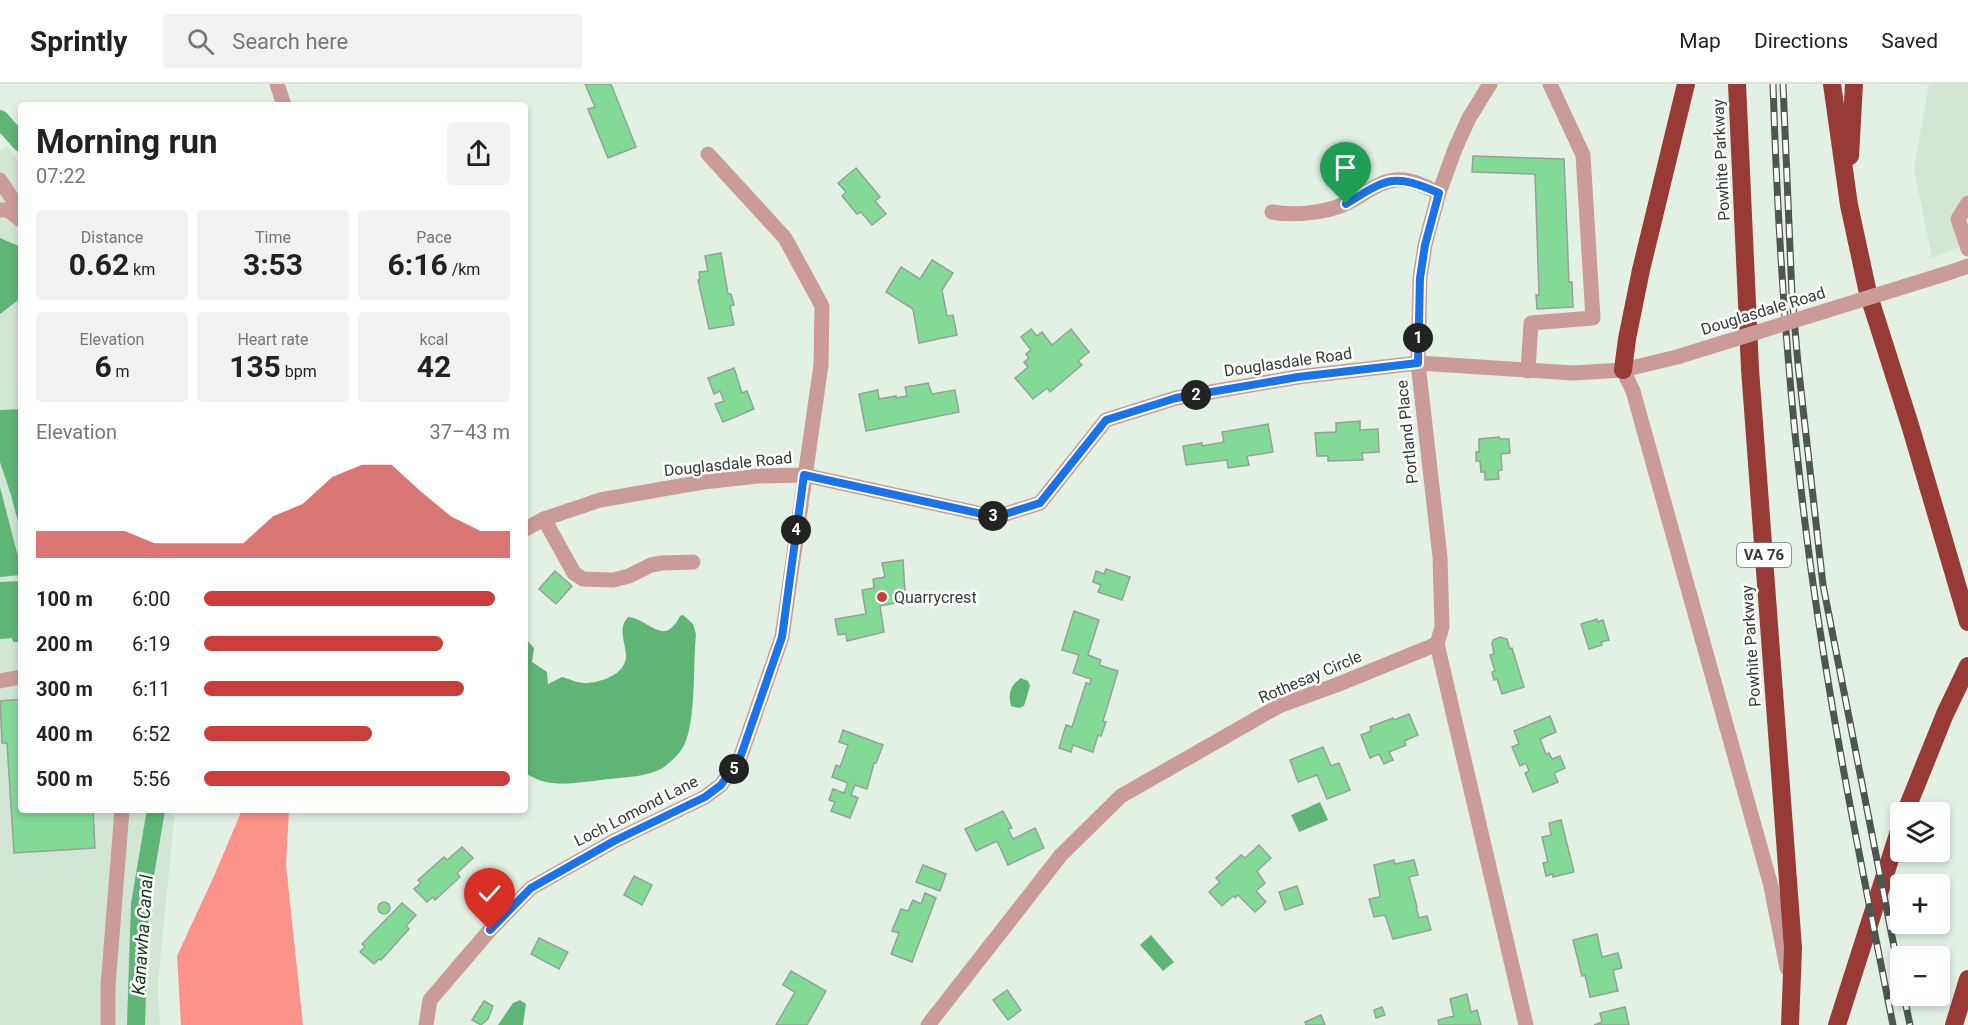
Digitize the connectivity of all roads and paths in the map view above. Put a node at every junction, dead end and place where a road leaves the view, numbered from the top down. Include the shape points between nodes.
1 (277, 84) edge
2 (1490, 84) edge
3 (1550, 84) edge
4 (1686, 84) edge
5 (1737, 84) edge
6 (1832, 84) edge
7 (1854, 84) edge
8 (283, 102) edge
9 (708, 154) dead end
10 (0, 180) edge
11 (1439, 193) junction
12 (1968, 203) edge
13 (1849, 205) junction
14 (18, 207) edge
15 (0, 210) edge
16 (1272, 212) dead end
17 (18, 218) edge
18 (1968, 249) edge
19 (1968, 266) edge
20 (1418, 363) junction
21 (1623, 370) junction
22 (1528, 371) junction
23 (804, 475) junction
24 (544, 519) junction
25 (528, 527) edge
26 (693, 562) dead end
27 (1968, 622) edge
28 (1437, 644) junction
29 (1968, 666) edge
30 (18, 678) edge
31 (0, 681) edge
32 (1909, 802) edge
33 (114, 813) edge
34 (122, 813) edge
35 (120, 840) junction
36 (1890, 859) edge
37 (1968, 980) edge
38 (1791, 994) junction
39 (108, 1025) edge
40 (426, 1025) edge
41 (928, 1025) edge
42 (1527, 1025) edge
43 (1791, 1025) edge
44 (1837, 1025) edge
45 (1954, 1025) edge

1 - 8 street
2 - 11 street, Portland Place via 1469,118
3 - 22 street via 1583,155 1593,318 1531,323
4 - 21 highway via 1641,270
5 - 38 highway, Powhite Parkway / VA 76 via 1750,369 1793,948
6 - 13 highway
7 - 13 highway
9 - 23 street, Loch Lomond Lane via 785,238 822,306 821,364
10 - 14 street
11 - 16 street via 1406,180 1395,180 1329,209
11 - 20 street, Portland Place via 1420,278
12 - 18 street via 1958,219
13 - 27 highway via 1868,293
15 - 17 street via 8,210
19 - 21 street, Douglasdale Road, bridge via 1677,357
20 - 22 street, Douglasdale Road
20 - 23 street, Douglasdale Road via 1298,377 1176,398 1106,420 1040,503 996,517
20 - 28 street, Portland Place via 1440,557 1442,627
21 - 22 street, Douglasdale Road
21 - 38 street via 1636,402 1771,886
23 - 24 street, Douglasdale Road via 758,476 664,488 600,500
23 - 40 street, Loch Lomond Lane via 782,637 732,772 705,797 614,841 531,888 430,1000
24 - 25 street, Douglasdale Road
24 - 26 street via 574,573 583,579 612,580 662,563
28 - 41 street, Rothesay Circle via 1279,706 1121,796 1061,855
28 - 42 street
29 - 32 highway
30 - 31 street
33 - 35 street
34 - 35 street
35 - 39 street
36 - 44 highway
37 - 45 highway
38 - 43 highway, Powhite Parkway / VA 76

